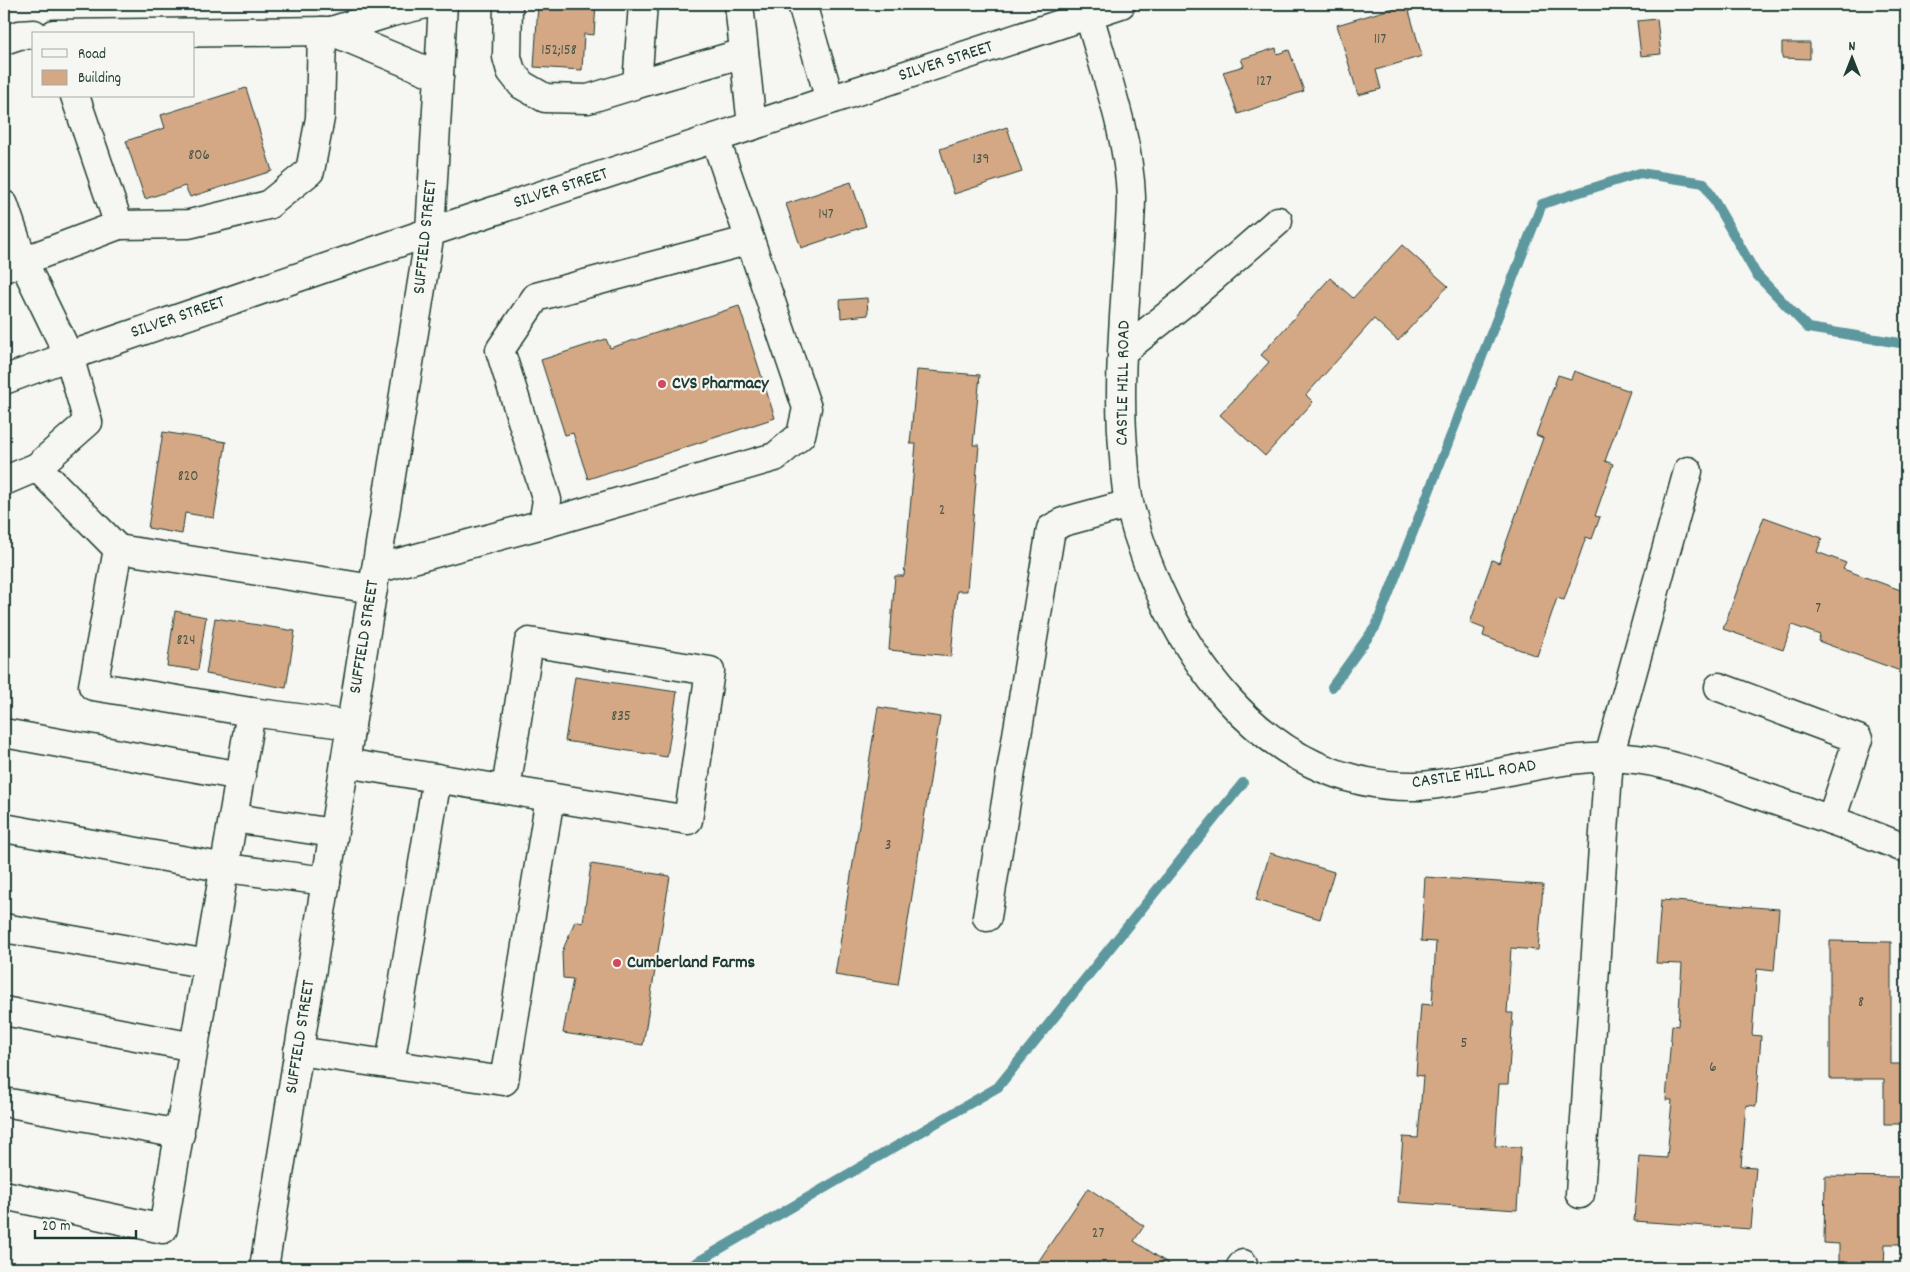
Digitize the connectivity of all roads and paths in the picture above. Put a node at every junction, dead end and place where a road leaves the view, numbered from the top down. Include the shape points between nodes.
1 (426, 4) edge
2 (443, 4) edge
3 (508, 4) edge
4 (643, 4) edge
5 (740, 4) edge
6 (802, 4) edge
7 (1121, 4) edge
8 (1089, 15) junction
9 (327, 31) junction
10 (190, 32) edge
11 (32, 34) edge
12 (4, 40) edge
13 (744, 53) junction
14 (439, 76) junction
15 (637, 84) junction
16 (76, 98) edge
17 (830, 100) junction
18 (752, 126) junction
19 (715, 138) junction
20 (4, 205) edge
21 (1278, 221) dead end
22 (119, 225) junction
23 (430, 232) junction
24 (750, 240) junction
25 (14, 265) edge
26 (1123, 351) junction
27 (69, 356) junction
28 (4, 380) edge
29 (37, 467) junction
30 (1688, 471) dead end
31 (4, 481) edge
32 (1129, 504) junction
33 (543, 524) junction
34 (118, 549) junction
35 (374, 579) junction
36 (1719, 687) dead end
37 (251, 712) junction
38 (351, 725) junction
39 (4, 734) edge
40 (1609, 757) junction
41 (345, 763) junction
42 (241, 776) junction
43 (437, 778) junction
44 (506, 789) junction
45 (550, 797) junction
46 (234, 818) junction
47 (1831, 820) junction
48 (4, 828) edge
49 (333, 832) junction
50 (1906, 849) edge
51 (226, 868) junction
52 (326, 881) junction
53 (987, 917) dead end
54 (4, 928) edge
55 (208, 964) junction
56 (4, 1011) edge
57 (194, 1047) junction
58 (298, 1051) junction
59 (390, 1064) junction
60 (4, 1102) edge
61 (180, 1134) junction
62 (1580, 1194) dead end
63 (4, 1195) edge
64 (264, 1268) edge

1 - 9 street
2 - 14 street, SUFFIELD STREET
3 - 15 street via 507,57 511,71 522,85 544,98 588,99
4 - 15 street
5 - 13 street
6 - 17 street
7 - 8 street, SILVER STREET
8 - 17 street, SILVER STREET
8 - 26 street, CASTLE HILL ROAD via 1124,141 1128,169 1131,199
9 - 10 street
9 - 14 street
9 - 22 street via 320,118 310,170 268,205 189,224
11 - 12 street
13 - 15 street
13 - 18 street
14 - 23 street, SUFFIELD STREET
16 - 22 street
17 - 18 street, SILVER STREET
18 - 19 street, SILVER STREET
19 - 23 street, SILVER STREET
19 - 24 street
20 - 25 street
21 - 26 street
22 - 25 street
23 - 27 street, SILVER STREET
23 - 35 street, SUFFIELD STREET
24 - 33 street via 536,297 500,350 547,500
24 - 33 street via 808,408 801,435 775,457
25 - 27 street
26 - 32 street, CASTLE HILL ROAD via 1121,426
27 - 28 street, SILVER STREET
27 - 29 street via 88,422
29 - 31 street
29 - 34 street
30 - 40 street
32 - 40 street, CASTLE HILL ROAD via 1155,584 1195,656 1251,723 1308,762 1369,782 1419,786
32 - 53 street via 1063,522 1051,529
33 - 35 street
34 - 35 street
34 - 37 street via 94,686
35 - 38 street, SUFFIELD STREET
36 - 47 street via 1858,739
37 - 38 street
37 - 42 street
38 - 41 street, SUFFIELD STREET
39 - 42 street
40 - 47 street, CASTLE HILL ROAD via 1679,769
40 - 62 street
41 - 43 street
41 - 49 street, SUFFIELD STREET
42 - 46 street
43 - 44 street
43 - 59 street
44 - 45 street
44 - 45 street via 530,642 710,671 688,820
45 - 59 street via 504,1081
46 - 49 street
46 - 51 street
47 - 50 street, CASTLE HILL ROAD
48 - 51 street
49 - 52 street, SUFFIELD STREET
51 - 52 street
51 - 55 street
52 - 58 street, SUFFIELD STREET
54 - 55 street
55 - 57 street
56 - 57 street
57 - 61 street
58 - 59 street
58 - 64 street, SUFFIELD STREET
60 - 61 street
61 - 63 street via 163,1229

